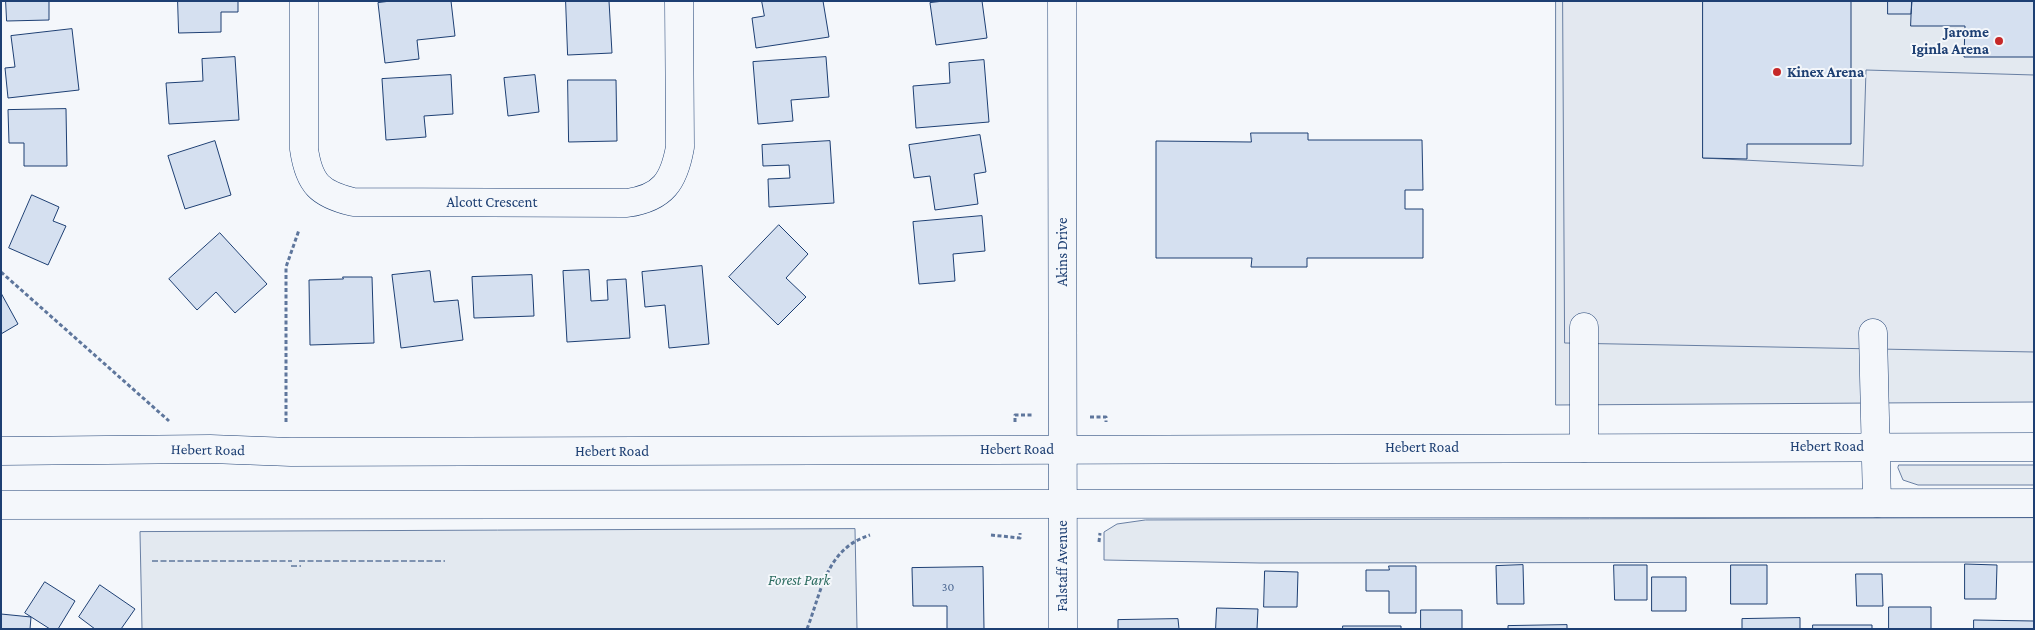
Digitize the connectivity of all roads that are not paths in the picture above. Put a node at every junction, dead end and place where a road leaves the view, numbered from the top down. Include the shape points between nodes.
1 (304, 1) edge
2 (679, 1) edge
3 (1062, 1) edge
4 (1584, 327) dead end
5 (1873, 333) dead end
6 (1876, 446) junction
7 (2034, 447) edge
8 (1584, 448) junction
9 (1062, 449) junction
10 (1, 451) edge
11 (1062, 503) junction
12 (1877, 503) junction
13 (2034, 503) edge
14 (1, 504) edge
15 (1063, 629) edge

1 - 2 main road, Alcott Crescent via 304,149 308,170 320,190 353,202 627,203 653,196 670,181 677,166 680,147
3 - 9 main road, Akins Drive
4 - 8 main road
5 - 6 main road
6 - 7 main road, Hebert Road
6 - 8 main road, Hebert Road
6 - 12 main road
8 - 9 main road, Hebert Road
9 - 10 main road, Hebert Road
9 - 11 main road, Akins Drive
11 - 12 main road
11 - 14 main road
11 - 15 main road, Falstaff Avenue
12 - 13 main road

